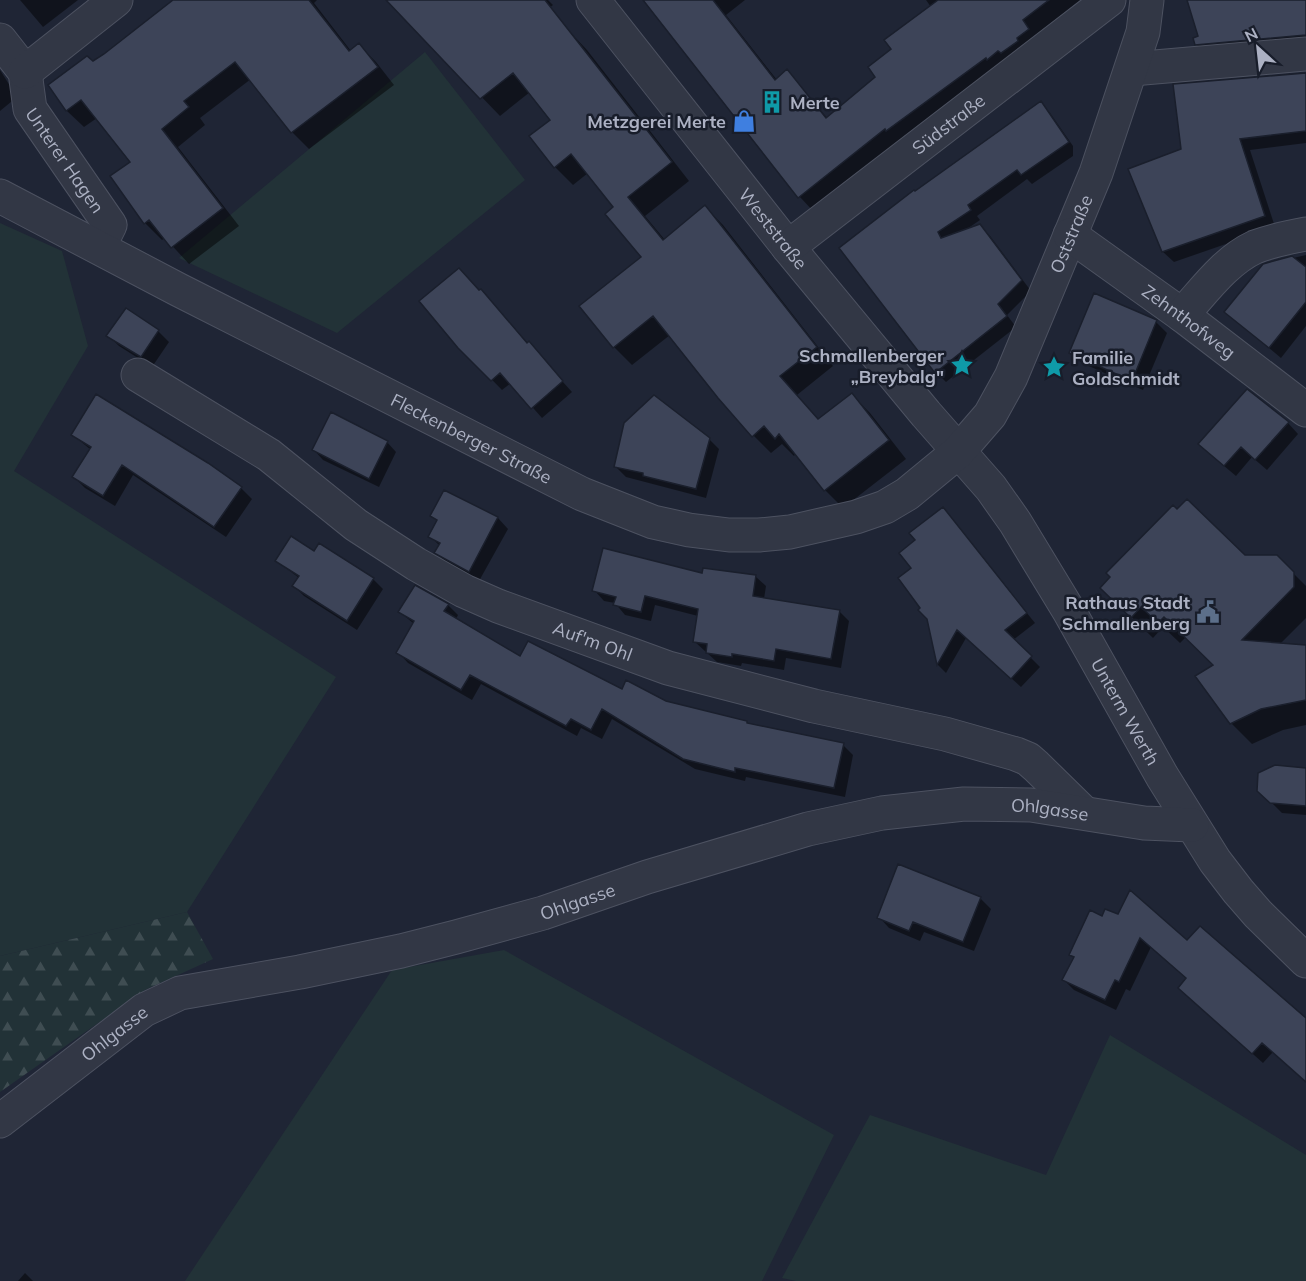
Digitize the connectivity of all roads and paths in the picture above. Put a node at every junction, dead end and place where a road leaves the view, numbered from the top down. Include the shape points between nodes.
1 (116, 0) edge
2 (593, 0) edge
3 (1109, 0) edge
4 (1147, 0) edge
5 (0, 40) edge
6 (1306, 54) edge
7 (1132, 69) junction
8 (25, 72) junction
9 (0, 195) edge
10 (1306, 234) edge
11 (1070, 235) junction
12 (99, 247) junction
13 (788, 247) junction
14 (1182, 315) junction
15 (138, 375) dead end
16 (1306, 410) edge
17 (958, 452) junction
18 (1083, 812) junction
19 (1192, 825) junction
20 (1306, 961) edge
21 (0, 1121) edge

1 - 8 street
2 - 13 street, Weststraße
3 - 13 street, Südstraße
4 - 7 street, Oststraße
5 - 8 street
6 - 7 street
7 - 11 street, Oststraße
8 - 12 street, Unterer Hagen via 30,109 110,225
9 - 12 street, Fleckenberger Straße
10 - 14 street via 1267,243 1239,257
11 - 14 street, Zehnthofweg
11 - 17 street, Oststraße via 1008,383 990,415
12 - 17 street, Fleckenberger Straße via 582,494 653,522 729,535 770,534 822,525 885,507
13 - 17 street, Weststraße
14 - 16 street, Zehnthofweg
15 - 18 street, Auf'm Ohl via 269,455 356,525 464,591 668,668 1016,754 1028,759
17 - 19 street, Unterm Werth via 1015,522
18 - 19 street, Ohlgasse via 1144,823
18 - 21 street, Ohlgasse via 1031,805 964,804 851,819 808,828 647,877 543,913 401,951 180,993 144,1010
19 - 20 street, Unterm Werth via 1238,891

